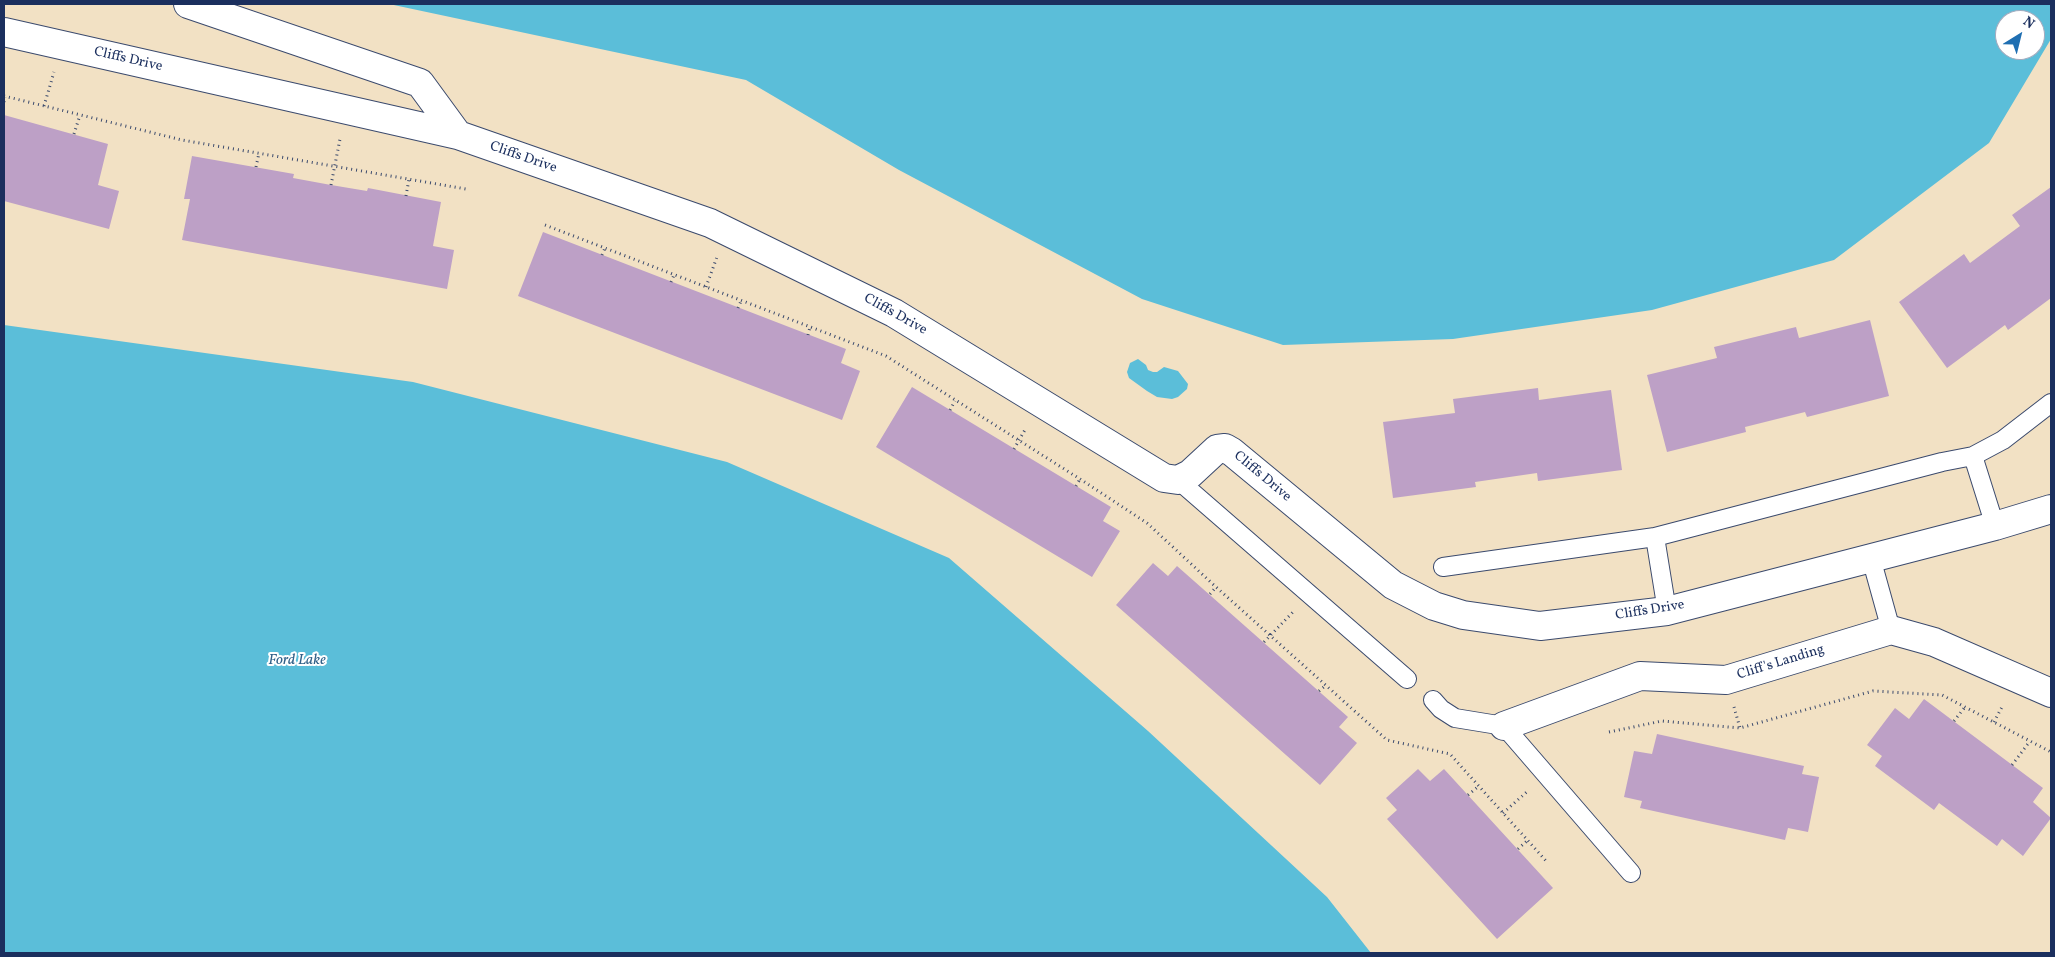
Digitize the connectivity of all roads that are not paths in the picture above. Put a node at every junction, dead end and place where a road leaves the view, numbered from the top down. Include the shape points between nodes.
1 (188, 4) edge
2 (4, 32) edge
3 (458, 135) junction
4 (2051, 403) edge
5 (1973, 456) junction
6 (1178, 480) junction
7 (2051, 509) edge
8 (1995, 526) junction
9 (1655, 537) junction
10 (1871, 558) junction
11 (1443, 567) dead end
12 (1667, 611) junction
13 (1890, 630) junction
14 (1407, 679) dead end
15 (2051, 693) edge
16 (1433, 700) dead end
17 (1504, 726) junction
18 (1631, 873) dead end

1 - 3 street via 420,83
2 - 3 street, Cliffs Drive
3 - 6 street, Cliffs Drive via 710,223 894,313 1164,478
4 - 5 lane via 2003,440
5 - 8 lane
5 - 9 lane
6 - 12 street, Cliffs Drive via 1190,474 1216,449 1224,448 1393,585 1434,606 1463,615 1540,626
6 - 14 lane
7 - 8 street, Cliffs Drive
8 - 10 street, Cliffs Drive
9 - 11 lane
9 - 12 lane
10 - 12 street, Cliffs Drive
10 - 13 lane
13 - 15 street via 1934,642
13 - 17 street, Cliff's Landing via 1726,680 1640,676
16 - 17 lane via 1455,718
17 - 18 lane

